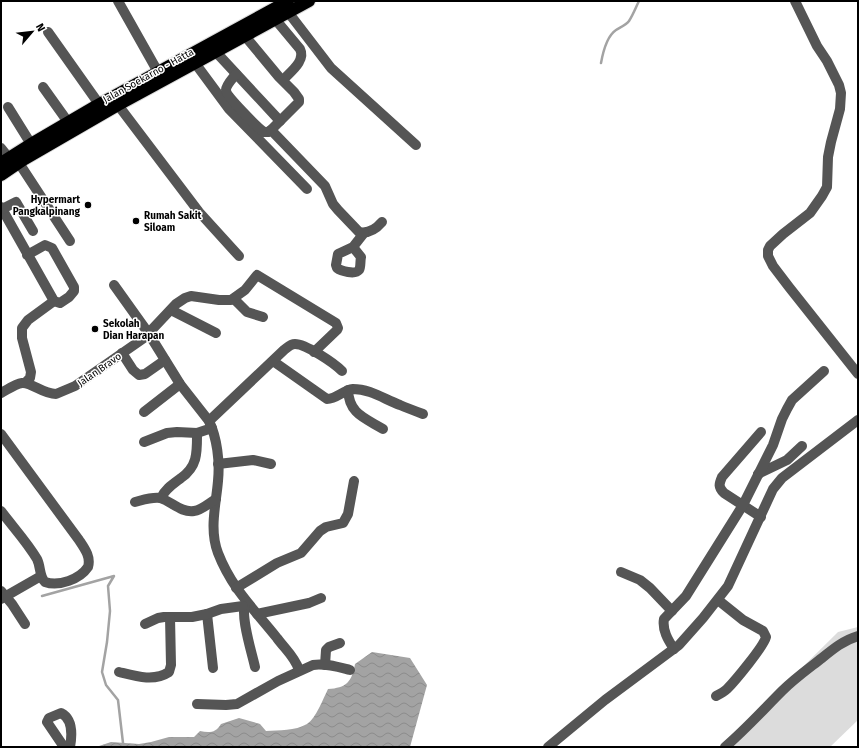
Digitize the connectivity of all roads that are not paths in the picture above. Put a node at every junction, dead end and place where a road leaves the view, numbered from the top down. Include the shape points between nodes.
1 (118, 1) edge
2 (309, 1) edge
3 (795, 1) edge
4 (288, 6) edge
5 (274, 19) junction
6 (243, 31) junction
7 (48, 32) dead end
8 (215, 51) junction
9 (195, 63) junction
10 (158, 72) junction
11 (236, 74) junction
12 (282, 80) junction
13 (43, 87) dead end
14 (99, 104) junction
15 (118, 105) junction
16 (8, 107) dead end
17 (280, 121) junction
18 (68, 122) junction
19 (271, 130) junction
20 (31, 144) junction
21 (416, 145) dead end
22 (1, 148) edge
23 (9, 161) edge
24 (1, 175) edge
25 (307, 189) dead end
26 (2, 208) edge
27 (382, 222) dead end
28 (33, 231) dead end
29 (364, 233) junction
30 (70, 242) dead end
31 (353, 247) dead end
32 (28, 255) junction
33 (239, 256) dead end
34 (114, 285) dead end
35 (234, 298) junction
36 (54, 301) junction
37 (171, 310) junction
38 (263, 318) dead end
39 (216, 333) dead end
40 (149, 334) junction
41 (314, 352) junction
42 (122, 353) junction
43 (165, 360) junction
44 (274, 361) junction
45 (342, 371) dead end
46 (824, 371) dead end
47 (858, 374) edge
48 (25, 383) junction
49 (180, 384) junction
50 (348, 390) junction
51 (1, 393) edge
52 (144, 412) dead end
53 (423, 414) dead end
54 (858, 420) edge
55 (211, 424) junction
56 (383, 429) dead end
57 (761, 432) dead end
58 (197, 433) junction
59 (1, 434) edge
60 (144, 442) dead end
61 (802, 446) dead end
62 (218, 464) junction
63 (271, 464) dead end
64 (758, 474) junction
65 (354, 481) dead end
66 (161, 498) junction
67 (216, 499) junction
68 (135, 502) dead end
69 (743, 505) junction
70 (1, 511) edge
71 (760, 517) junction
72 (621, 572) dead end
73 (41, 576) junction
74 (236, 588) junction
75 (3, 596) edge
76 (321, 598) dead end
77 (718, 600) junction
78 (245, 604) junction
79 (672, 611) junction
80 (207, 614) junction
81 (257, 614) junction
82 (170, 617) junction
83 (24, 624) dead end
84 (145, 624) dead end
85 (858, 636) edge
86 (340, 643) dead end
87 (674, 649) junction
88 (326, 665) junction
89 (255, 667) dead end
90 (213, 668) dead end
91 (299, 670) junction
92 (350, 670) dead end
93 (119, 672) dead end
94 (716, 696) dead end
95 (197, 704) dead end
96 (64, 747) edge
97 (70, 747) edge
98 (548, 747) edge
99 (725, 747) edge

1 - 10 street
2 - 4 highway, Jalan Soekarno - Hatta
3 - 47 street via 840,85 840,105 828,157 827,187 810,213 770,246 768,256 789,288
4 - 5 highway, Jalan Soekarno - Hatta
4 - 6 highway, Jalan Soekarno - Hatta
4 - 21 street via 331,68
5 - 6 highway, Jalan Soekarno - Hatta
5 - 12 street via 302,53 298,64
6 - 8 highway, Jalan Soekarno - Hatta
6 - 10 highway, Jalan Soekarno - Hatta
6 - 12 street
7 - 14 street
8 - 9 highway, Jalan Soekarno - Hatta
8 - 11 street
9 - 15 highway, Jalan Soekarno - Hatta
9 - 25 street via 229,109
10 - 14 highway, Jalan Soekarno - Hatta
11 - 17 street
11 - 19 street via 226,90 263,131 266,133
12 - 17 street via 300,101
13 - 18 street
14 - 18 highway, Jalan Soekarno - Hatta
15 - 23 highway, Jalan Soekarno - Hatta
15 - 33 street via 199,212
16 - 20 street
17 - 19 street
18 - 20 highway, Jalan Soekarno - Hatta
19 - 29 street via 324,186 338,210 359,232
20 - 23 highway, Jalan Soekarno - Hatta
22 - 23 street
23 - 24 highway, Jalan Soekarno - Hatta
23 - 30 street
26 - 28 street via 16,202
26 - 32 street
27 - 29 street via 372,231
29 - 31 street
32 - 36 street
32 - 36 street via 45,245 54,251 74,289 62,302
34 - 40 street
35 - 37 street, Jalan Bravo via 223,301 187,297
35 - 38 street via 247,312
35 - 41 street via 245,290 257,275 335,322 337,330
36 - 48 street via 28,320 22,328 22,338 31,372
37 - 39 street
37 - 40 street, Jalan Bravo
40 - 42 street, Jalan Bravo
40 - 43 street
41 - 44 street via 293,344
41 - 45 street via 326,357
42 - 43 street via 133,370 140,375
42 - 48 street, Jalan Bravo via 75,386 56,394 44,392
43 - 49 street
44 - 50 street via 327,399
44 - 55 street
46 - 64 street via 792,400
48 - 51 street
49 - 52 street
49 - 55 street
50 - 53 street via 371,392
50 - 56 street via 350,403 354,409
54 - 71 street via 782,478 773,489
55 - 58 street
55 - 62 street
57 - 69 street via 722,477 719,484 724,493
58 - 60 street via 172,432
58 - 66 street via 194,462
59 - 73 street via 66,521 89,560 88,567 78,577 49,584
61 - 64 street via 787,460
62 - 63 street via 254,460
62 - 67 street
64 - 69 street
65 - 74 street via 348,514 343,523 326,527 301,553 277,563
66 - 67 street via 188,511 195,511
66 - 68 street via 147,498
67 - 74 street via 214,539 224,567
69 - 71 street
69 - 79 street via 686,596
70 - 73 street via 36,557
71 - 77 street via 728,586
72 - 79 street via 640,580
73 - 75 street
74 - 78 street
75 - 83 street via 12,604
76 - 81 street
77 - 87 street
77 - 94 street via 762,631 766,637 727,689
78 - 80 street
78 - 81 street
78 - 89 street via 244,618
79 - 87 street via 664,619 663,624
80 - 82 street
80 - 90 street
81 - 91 street via 292,655
82 - 84 street via 158,618
82 - 93 street via 169,672 144,678
85 - 99 street via 838,645 800,675
86 - 88 street via 326,650
87 - 98 street via 605,700
88 - 91 street
88 - 92 street
91 - 95 street via 237,704
96 - 97 street via 47,722 48,718 61,713 68,720 71,730

